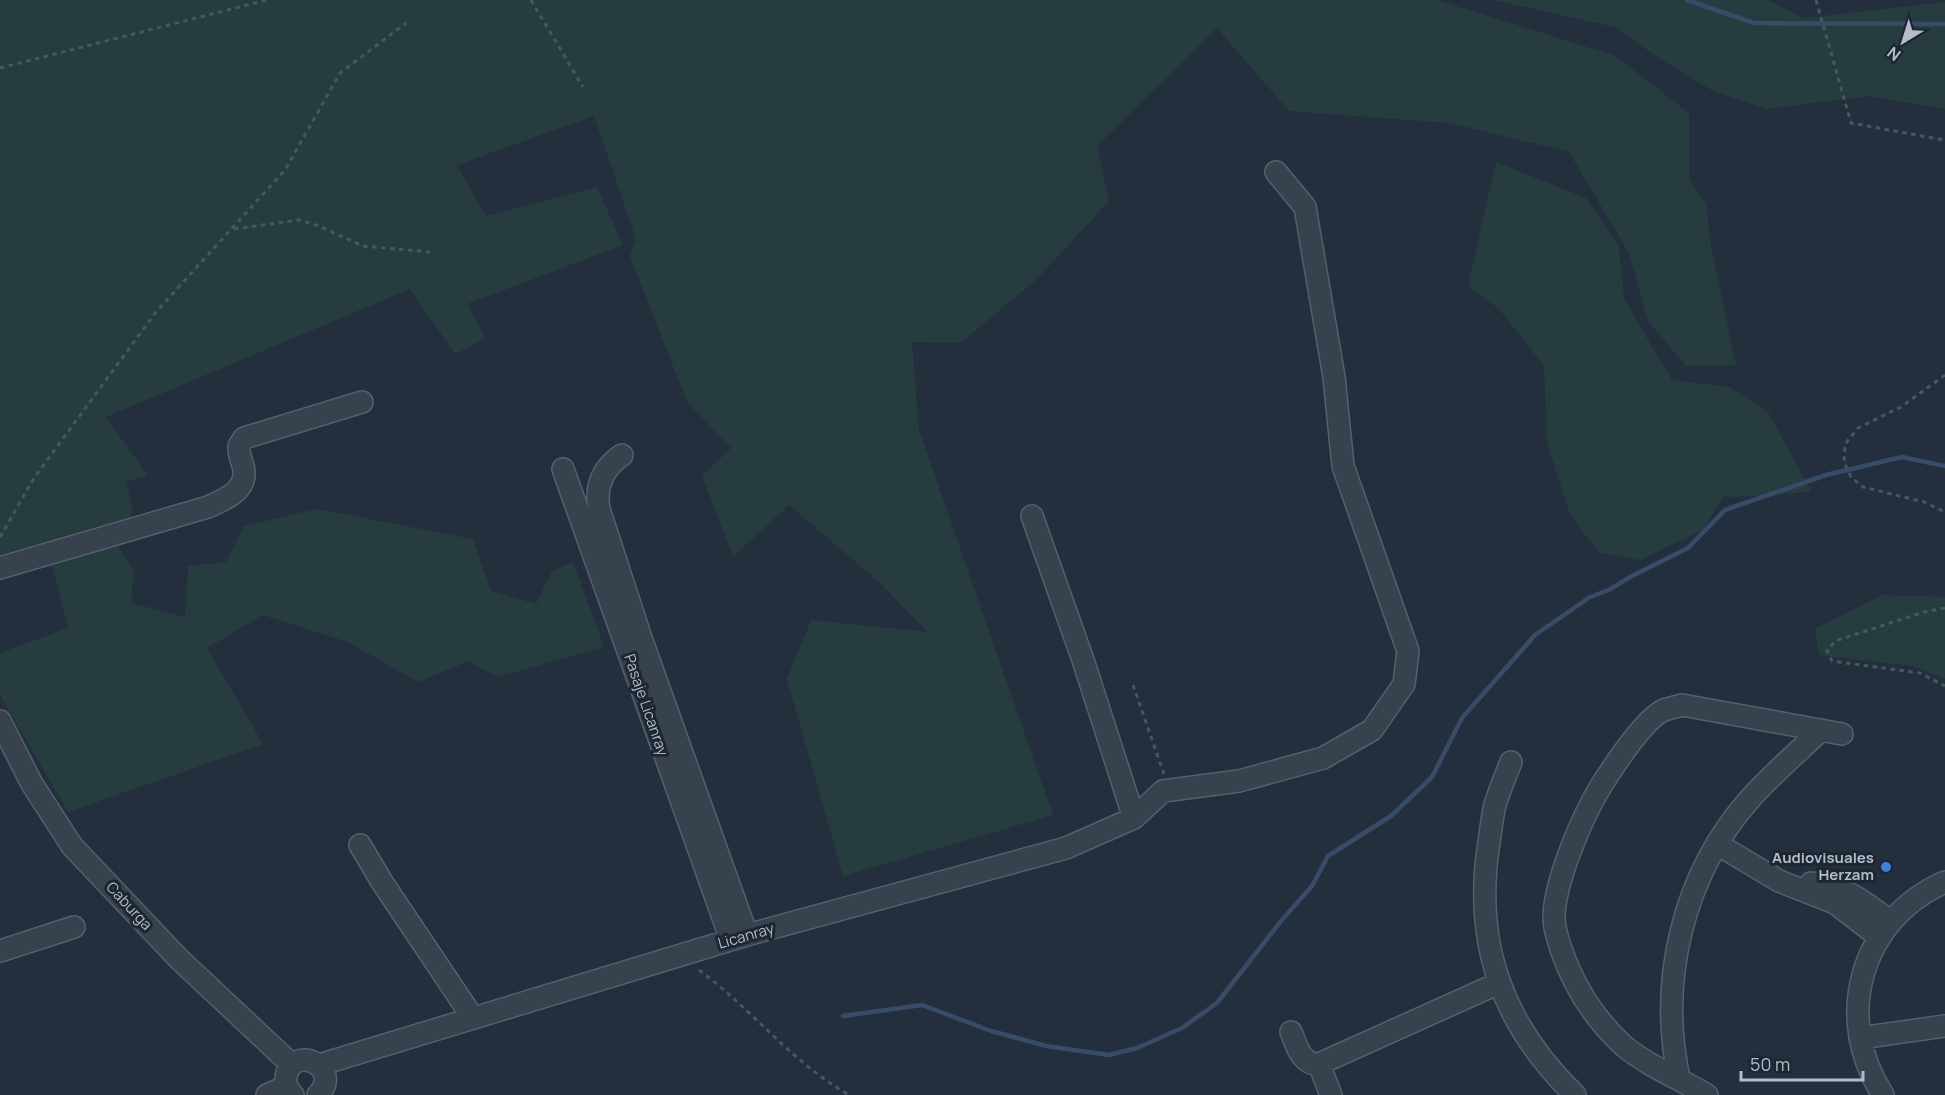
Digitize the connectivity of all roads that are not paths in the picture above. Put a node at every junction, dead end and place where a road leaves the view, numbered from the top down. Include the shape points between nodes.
1 (1276, 172) dead end
2 (363, 402) dead end
3 (622, 455) dead end
4 (563, 469) dead end
5 (1032, 516) dead end
6 (0, 568) edge
7 (0, 721) edge
8 (1821, 730) junction
9 (1842, 734) dead end
10 (1511, 762) dead end
11 (1134, 818) junction
12 (360, 845) dead end
13 (1721, 847) junction
14 (1945, 882) edge
15 (74, 927) dead end
16 (1885, 929) junction
17 (739, 938) junction
18 (0, 951) edge
19 (1499, 983) junction
20 (473, 1018) junction
21 (1945, 1026) edge
22 (1291, 1032) dead end
23 (1860, 1038) junction
24 (1319, 1064) junction
25 (318, 1065) junction
26 (1679, 1078) junction
27 (291, 1082) edge
28 (322, 1094) edge
29 (267, 1095) edge
30 (1331, 1095) edge
31 (1575, 1095) edge
32 (1707, 1095) edge
33 (1883, 1095) edge

1 - 11 street, Licanray via 1305,207 1334,377 1343,466 1408,651 1404,684 1372,729 1323,758 1239,781 1163,790
2 - 6 street via 244,438 239,446 244,470 240,486 232,495 208,507
3 - 17 street via 602,476 597,495 599,509
4 - 17 street, Pasaje Licanray
5 - 11 street
7 - 27 street, Caburga via 32,784 72,846
8 - 9 street
8 - 13 street via 1815,751
8 - 26 street via 1682,705 1663,710 1621,755 1597,793 1568,860 1554,918 1555,932 1575,984 1597,1018 1626,1047
10 - 19 street via 1494,807 1484,887 1487,936
11 - 17 street, Licanray via 1066,848
12 - 20 street
13 - 16 street via 1796,887 1813,883 1850,892
13 - 26 street via 1683,966 1683,1053
14 - 16 street via 1918,896
15 - 18 street
16 - 23 street via 1871,952 1860,986
17 - 20 street, Licanray
19 - 24 street
19 - 31 street via 1529,1043
20 - 25 street, Licanray
21 - 23 street
22 - 24 street via 1304,1059
23 - 33 street via 1869,1070
24 - 30 street
25 - 27 street via 302,1060
25 - 28 street via 325,1075
26 - 32 street
27 - 29 street

